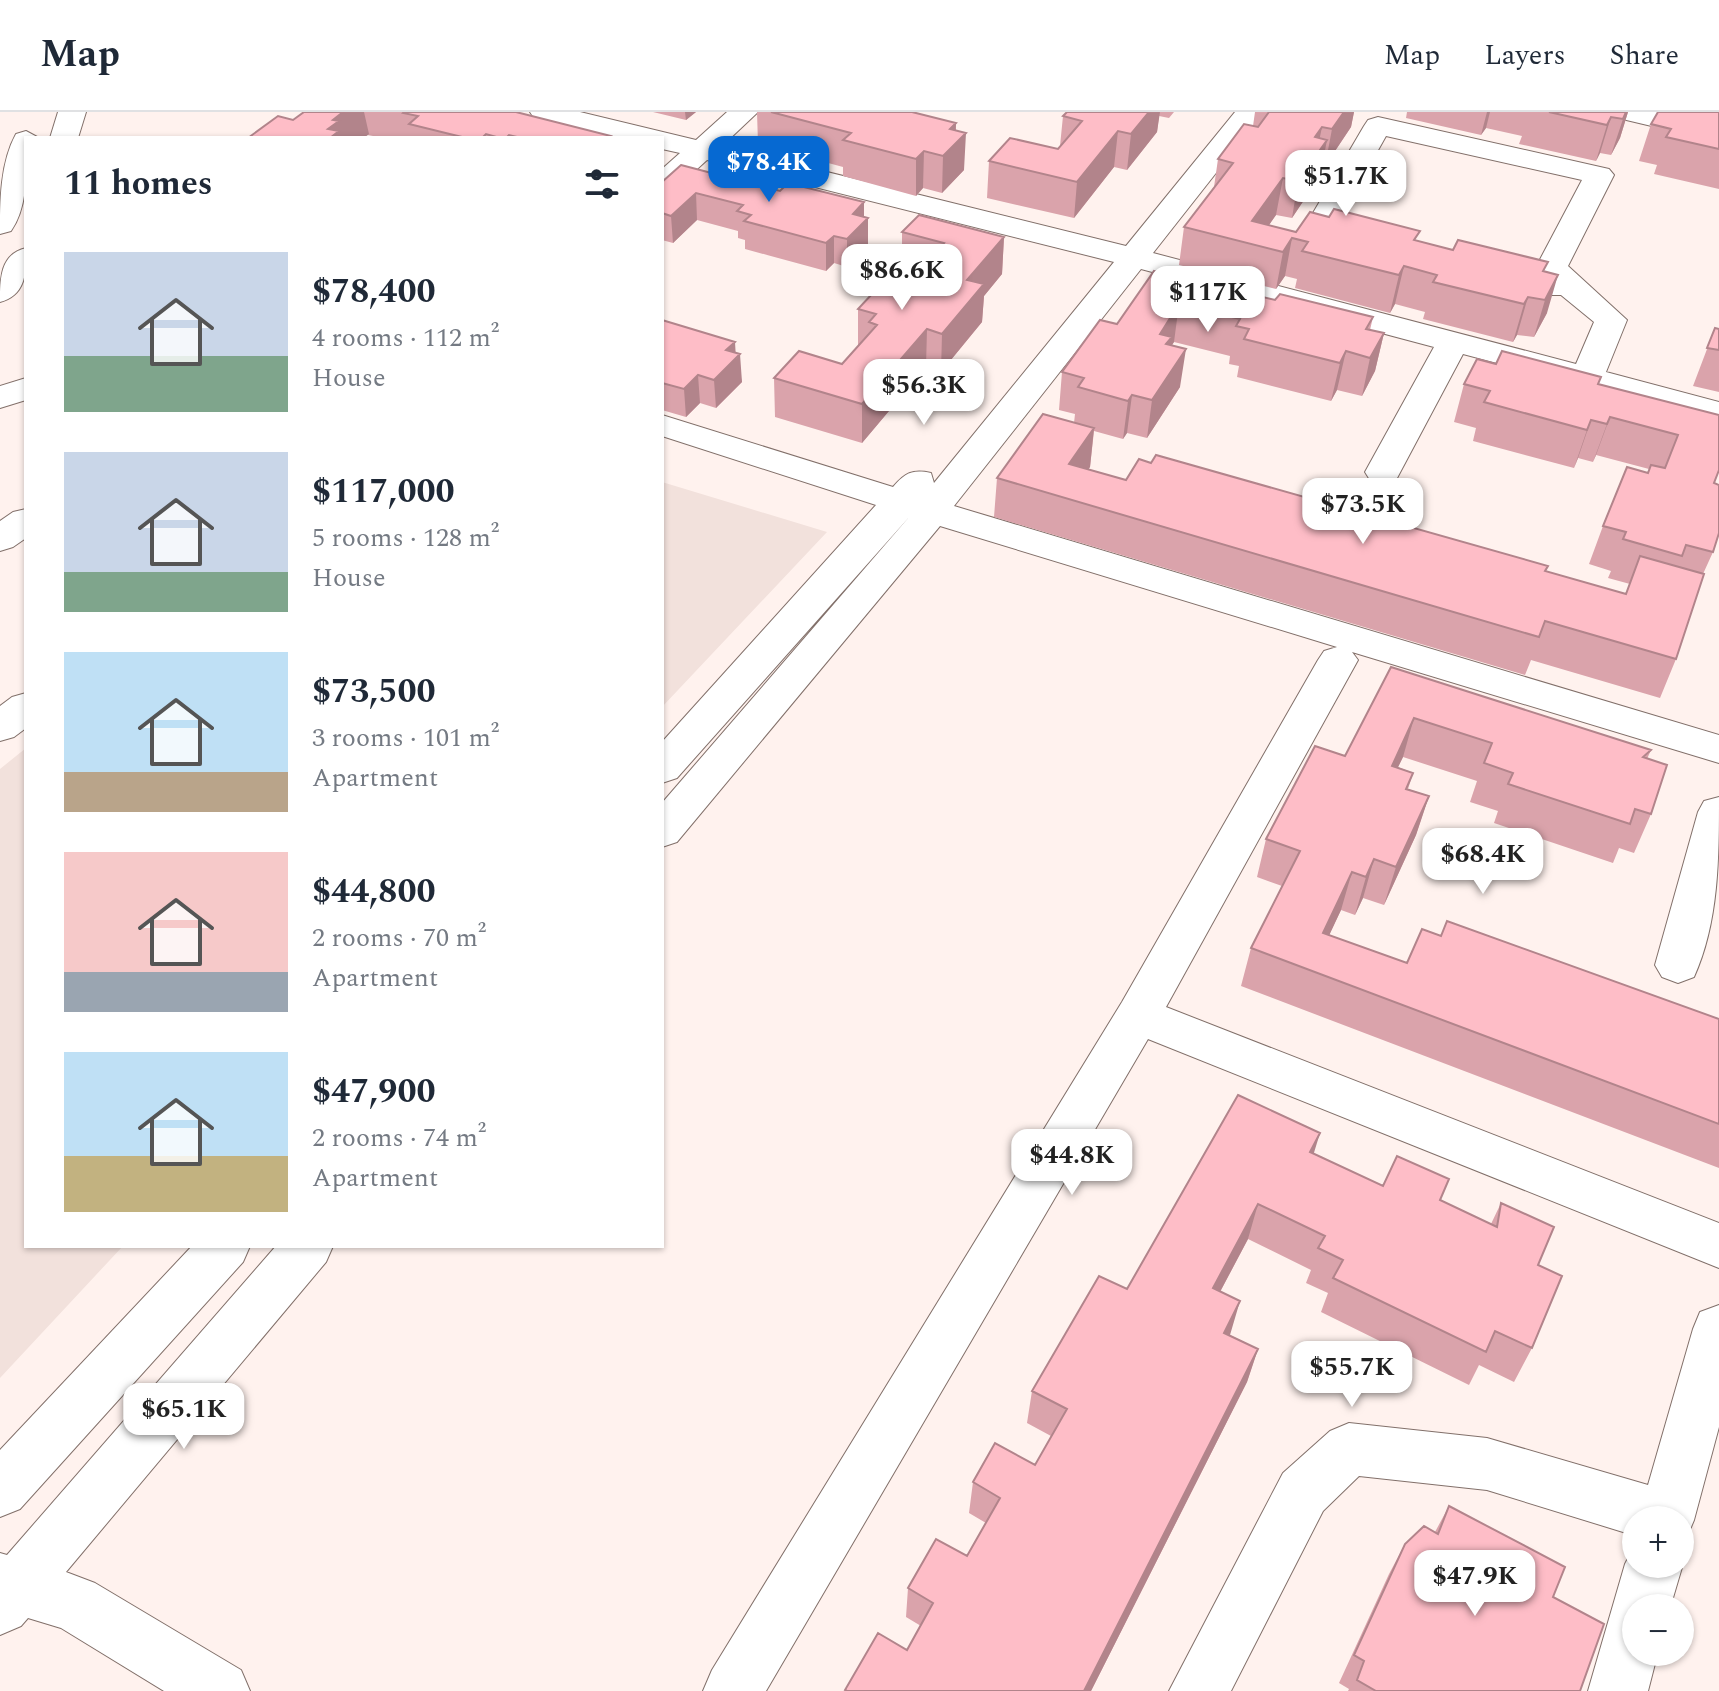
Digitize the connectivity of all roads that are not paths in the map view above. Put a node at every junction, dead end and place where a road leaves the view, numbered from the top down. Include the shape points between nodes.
1 (35, 112) edge
2 (72, 112) edge
3 (544, 112) edge
4 (744, 112) edge
5 (1215, 112) edge
6 (1250, 112) edge
7 (1628, 112) edge
8 (1709, 112) edge
9 (1719, 114) edge
10 (1719, 133) edge
11 (27, 136) edge
12 (65, 136) edge
13 (646, 136) edge
14 (664, 140) edge
15 (24, 143) edge
16 (702, 149) junction
17 (7, 176) edge
18 (664, 183) edge
19 (0, 225) edge
20 (1394, 248) edge
21 (0, 251) edge
22 (1120, 254) junction
23 (24, 257) edge
24 (24, 261) edge
25 (1469, 266) edge
26 (1569, 286) junction
27 (0, 292) edge
28 (1453, 342) junction
29 (1587, 377) junction
30 (24, 389) edge
31 (0, 398) edge
32 (1719, 412) edge
33 (664, 426) edge
34 (664, 455) edge
35 (1383, 472) dead end
36 (909, 516) junction
37 (24, 521) edge
38 (0, 539) edge
39 (1338, 660) junction
40 (24, 709) edge
41 (0, 727) edge
42 (1719, 749) edge
43 (664, 766) edge
44 (1719, 776) edge
45 (1719, 812) edge
46 (664, 828) edge
47 (1678, 965) dead end
48 (1138, 1015) junction
49 (1719, 1246) edge
50 (223, 1248) edge
51 (306, 1248) edge
52 (1719, 1329) edge
53 (0, 1490) edge
54 (1670, 1506) edge
55 (1622, 1518) edge
56 (6, 1590) edge
57 (1625, 1666) edge
58 (220, 1691) edge
59 (733, 1691) edge
60 (1199, 1691) edge
61 (1618, 1691) edge

1 - 11 street
2 - 12 street
3 - 13 street
4 - 16 street
5 - 22 street
6 - 22 street
7 - 10 street
8 - 9 street
14 - 16 street
15 - 17 street
16 - 18 street
16 - 22 street
17 - 19 street
20 - 26 street via 1318,230 1378,126 1599,175 1552,267
21 - 23 street
22 - 28 street
22 - 36 street
24 - 27 street
25 - 26 street
26 - 29 street via 1611,320
28 - 29 street
28 - 35 street
29 - 32 street
30 - 31 street
33 - 36 street
34 - 36 street
36 - 39 street
36 - 42 street
36 - 43 street
36 - 46 street
37 - 38 street
39 - 44 street
39 - 48 street
40 - 41 street
45 - 47 street
48 - 49 street
48 - 59 street
50 - 53 street
51 - 56 street
52 - 54 street
55 - 60 street via 1487,1464 1349,1449 1303,1492
56 - 58 street via 74,1603
57 - 61 street

